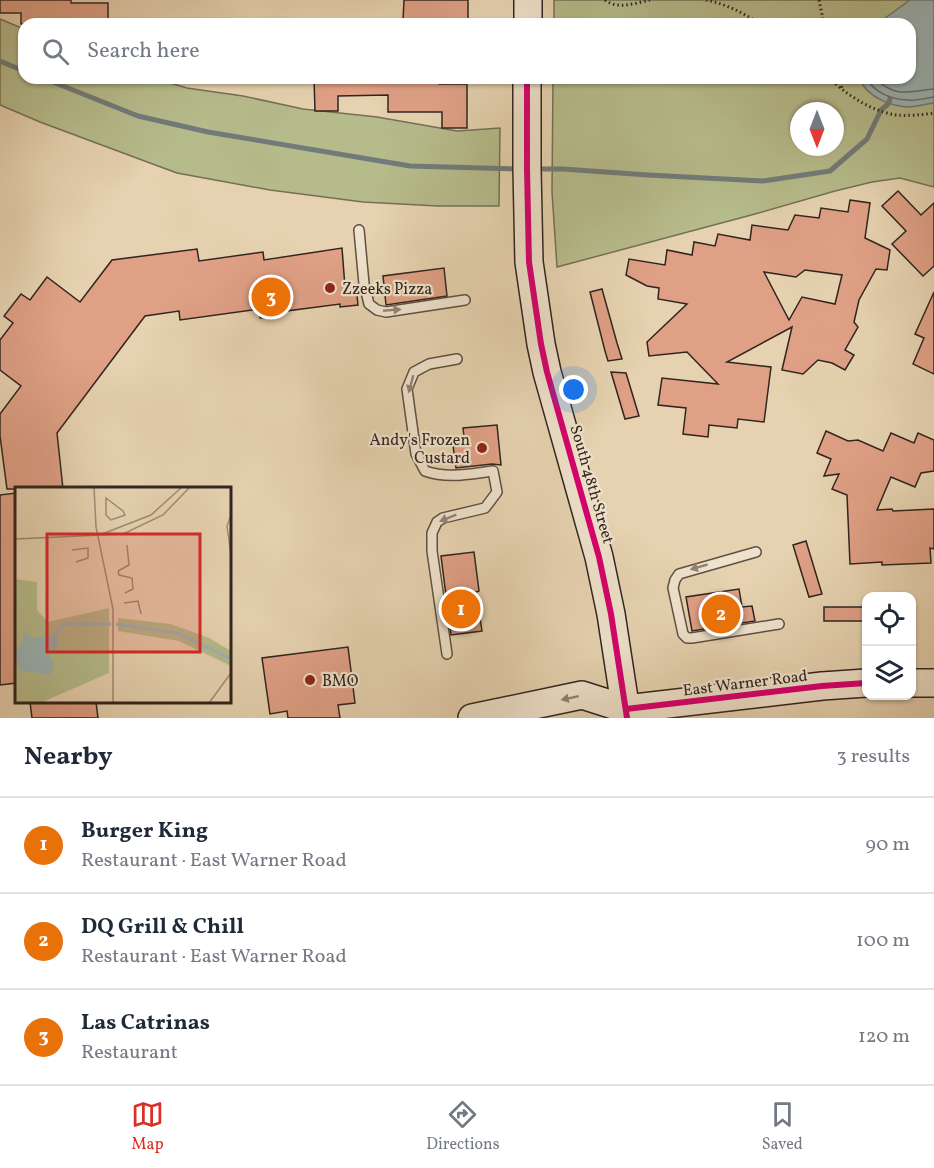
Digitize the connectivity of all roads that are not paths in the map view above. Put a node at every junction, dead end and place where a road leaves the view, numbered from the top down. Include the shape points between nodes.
1 (528, 0) edge
2 (528, 18) edge
3 (527, 84) edge
4 (359, 230) dead end
5 (465, 300) dead end
6 (457, 359) dead end
7 (756, 552) dead end
8 (778, 624) dead end
9 (447, 654) dead end
10 (862, 683) edge
11 (916, 683) edge
12 (934, 683) edge
13 (622, 715) edge
14 (472, 718) edge

1 - 2 main road
3 - 13 main road, South 48th Street via 529,262 541,344 599,557 611,614
4 -> 5 lane via 364,284 369,304 377,310 386,312
6 -> 9 lane via 429,364 414,372 407,389 416,454 424,471 449,476 493,471 495,482 496,492 485,508 443,518 432,533
7 -> 8 lane via 679,574 674,588 683,634 692,638
10 - 13 main road, East Warner Road
11 - 12 main road
13 -> 14 main road, East Warner Road via 582,695

